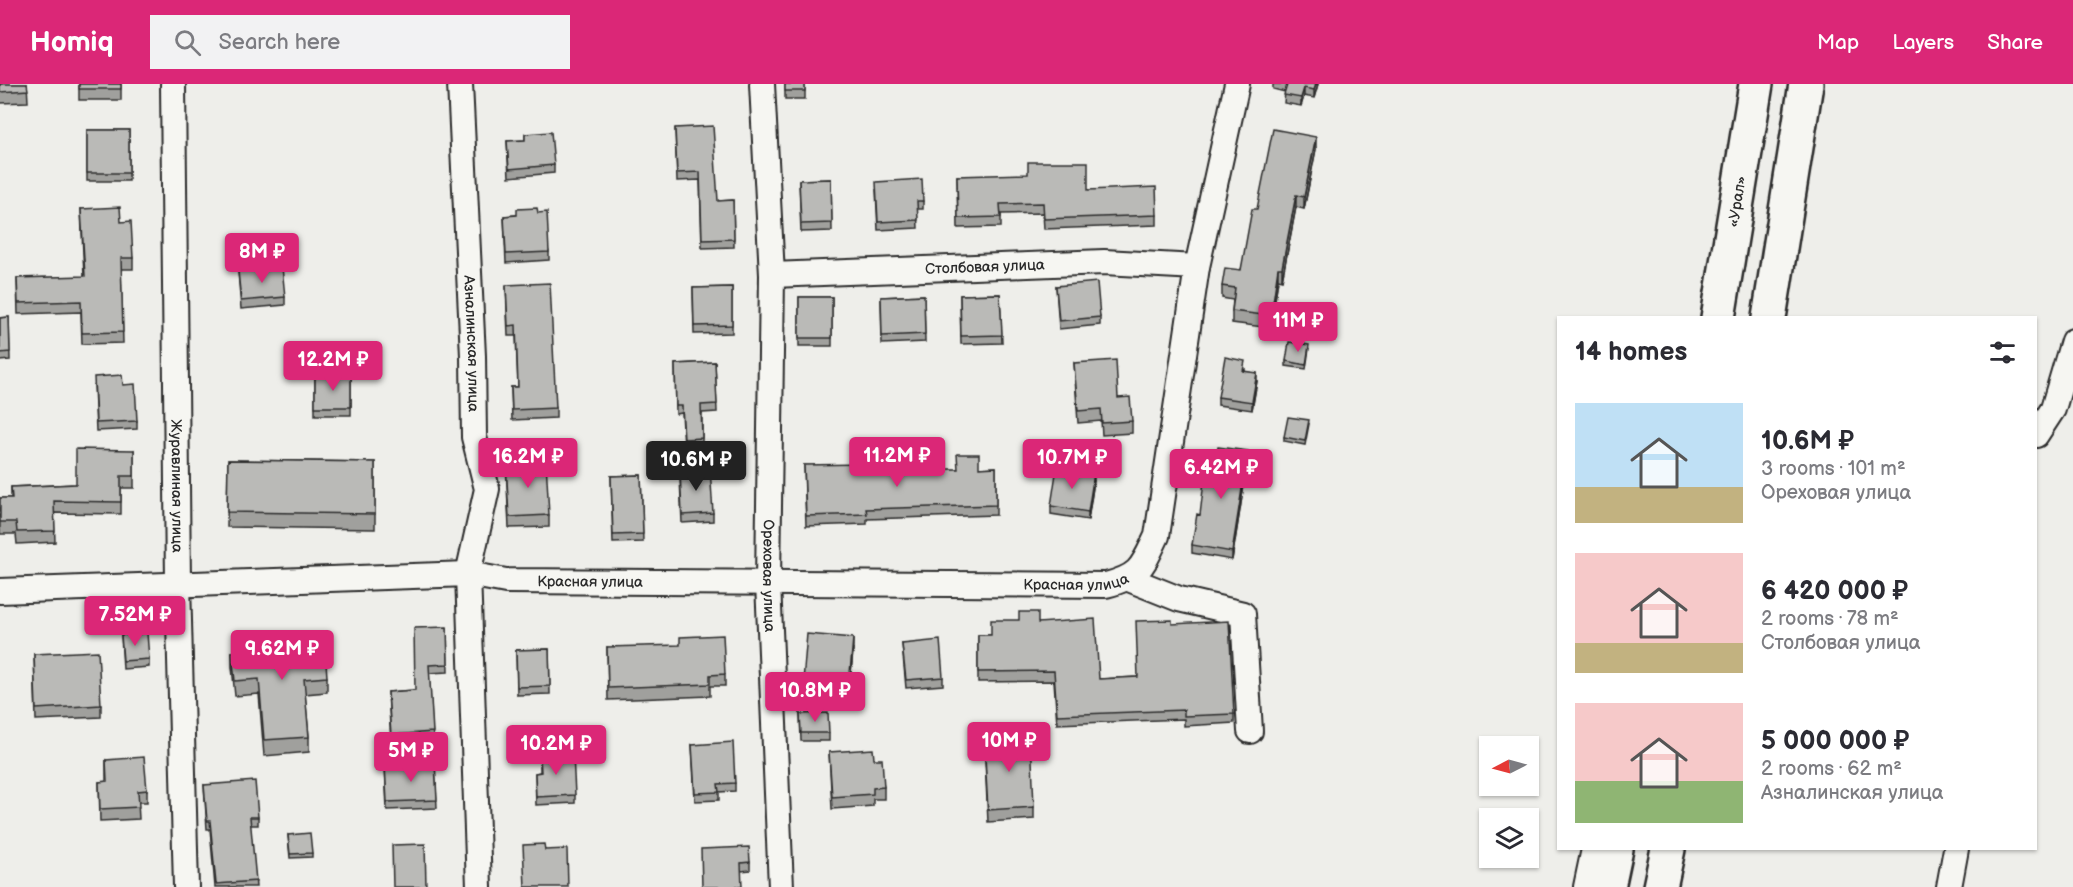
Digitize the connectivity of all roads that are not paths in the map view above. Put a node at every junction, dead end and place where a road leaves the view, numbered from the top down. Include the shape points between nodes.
1 (174, 84) edge
2 (460, 84) edge
3 (762, 84) edge
4 (1237, 84) edge
5 (1755, 84) edge
6 (1806, 84) edge
7 (1197, 267) junction
8 (772, 275) junction
9 (1718, 316) edge
10 (1768, 316) edge
11 (2073, 341) edge
12 (2063, 408) edge
13 (2037, 434) edge
14 (468, 574) junction
15 (1129, 579) junction
16 (178, 583) junction
17 (768, 583) junction
18 (0, 591) edge
19 (1250, 731) dead end
20 (1594, 850) edge
21 (1616, 850) edge
22 (1668, 850) edge
23 (1956, 850) edge
24 (186, 887) edge
25 (479, 887) edge
26 (781, 887) edge
27 (1586, 887) edge
28 (1608, 887) edge
29 (1660, 887) edge
30 (1949, 887) edge

1 - 16 street, Журавлиная улица
2 - 14 street, Азналинская улица via 474,437 487,489
3 - 8 street, Ореховая улица
4 - 7 street
5 - 9 highway, «Урал»
6 - 10 highway
7 - 8 street, Столбовая улица via 1104,262
7 - 15 street, Красная улица via 1157,536 1143,564
8 - 17 street, Ореховая улица
11 - 12 street
12 - 13 street
14 - 16 street, Красная улица
14 - 17 street, Красная улица via 506,581
14 - 25 street, Азналинская улица
15 - 17 street, Красная улица via 1106,585
15 - 19 street via 1179,600 1243,614
16 - 18 street, Красная улица
16 - 24 street, Журавлиная улица
17 - 26 street, Ореховая улица
20 - 27 street
21 - 28 highway
22 - 29 highway
23 - 30 street

